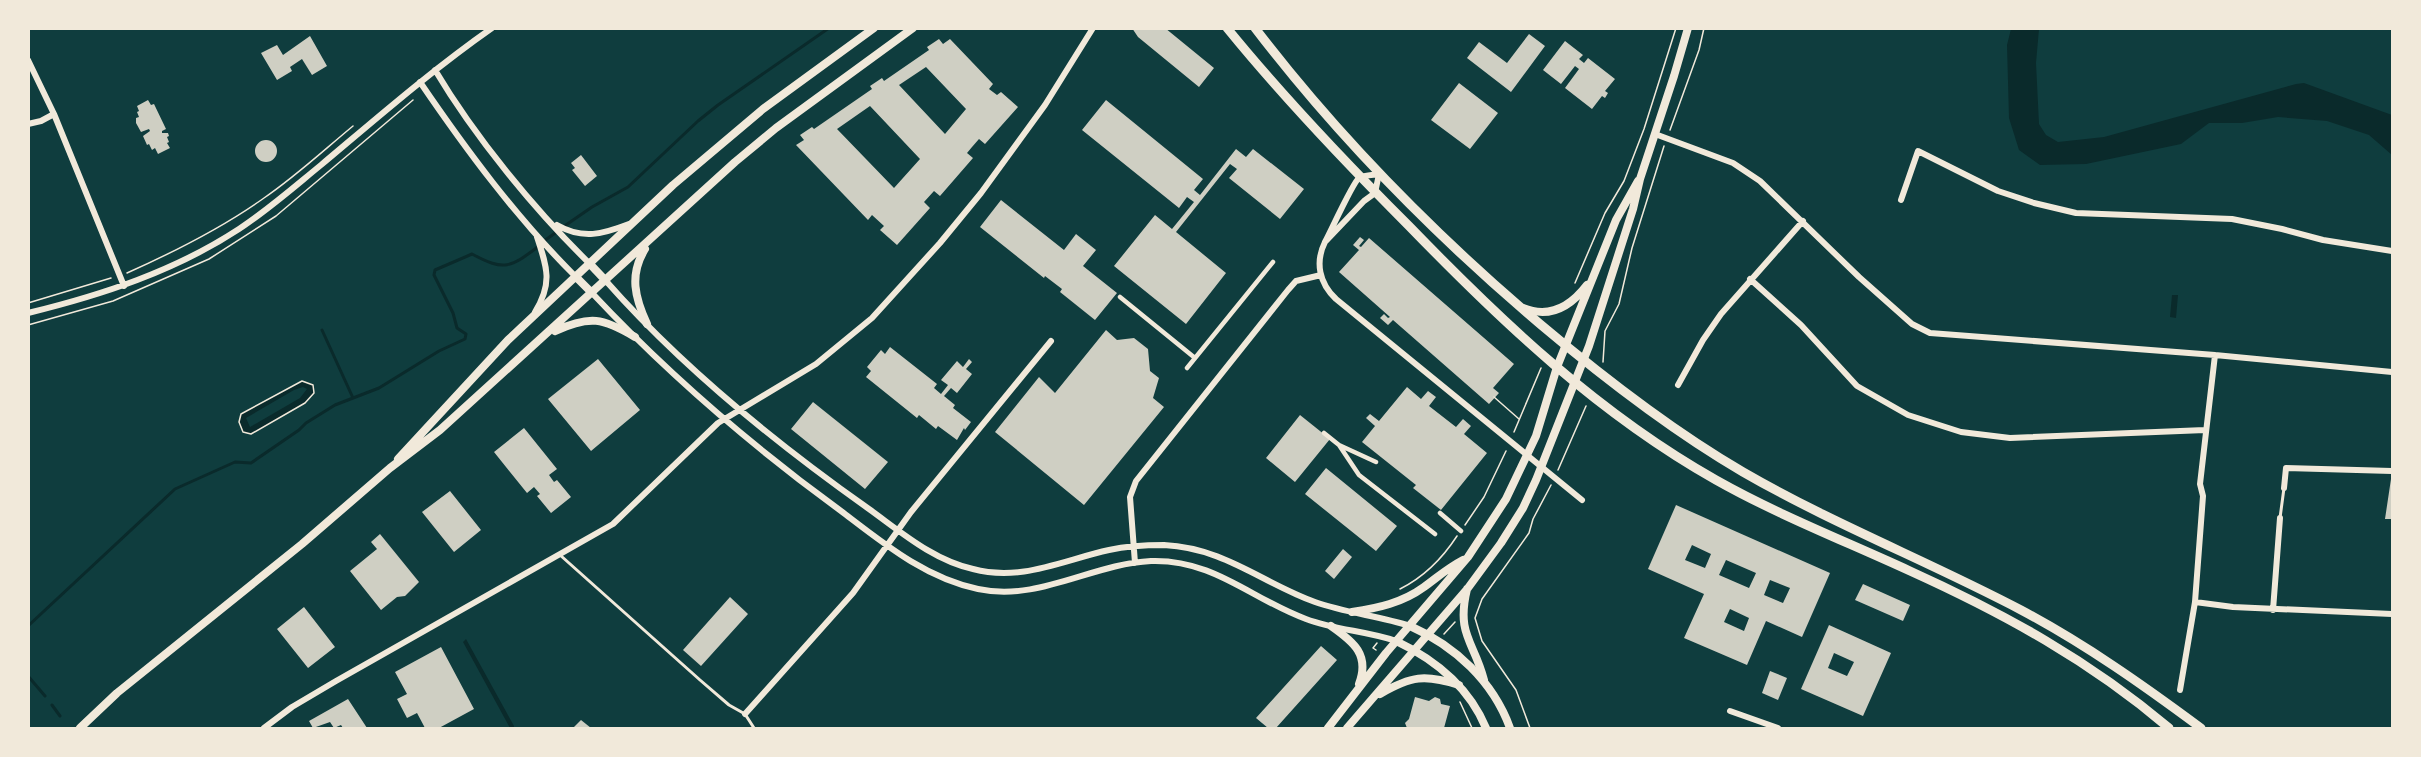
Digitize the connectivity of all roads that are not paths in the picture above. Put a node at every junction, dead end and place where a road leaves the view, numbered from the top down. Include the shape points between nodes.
1 (492, 28) edge
2 (874, 28) edge
3 (913, 28) edge
4 (1093, 28) edge
5 (1227, 28) edge
6 (1255, 28) edge
7 (1688, 28) edge
8 (28, 60) edge
9 (435, 70) junction
10 (420, 82) junction
11 (54, 114) junction
12 (28, 124) edge
13 (1655, 134) junction
14 (1379, 174) junction
15 (1360, 177) junction
16 (1640, 178) junction
17 (1376, 193) junction
18 (1901, 200) dead end
19 (1803, 221) junction
20 (633, 222) junction
21 (566, 234) junction
22 (649, 240) junction
23 (1325, 242) junction
24 (545, 250) junction
25 (2392, 251) edge
26 (1273, 262) dead end
27 (589, 263) junction
28 (1596, 270) junction
29 (1321, 275) junction
30 (575, 276) junction
31 (1750, 279) junction
32 (606, 281) junction
33 (124, 286) junction
34 (592, 293) junction
35 (1120, 297) dead end
36 (1520, 307) junction
37 (1222, 311) dead end
38 (28, 313) edge
39 (1229, 316) junction
40 (531, 318) junction
41 (647, 324) junction
42 (546, 336) junction
43 (635, 338) junction
44 (1051, 341) dead end
45 (1566, 345) junction
46 (2215, 355) junction
47 (1195, 358) junction
48 (1584, 360) junction
49 (1187, 368) dead end
50 (1557, 368) junction
51 (2392, 372) edge
52 (1575, 383) junction
53 (1678, 385) dead end
54 (741, 409) junction
55 (724, 419) junction
56 (2205, 430) junction
57 (1324, 433) dead end
58 (1339, 445) junction
59 (1376, 462) dead end
60 (390, 468) junction
61 (2392, 471) edge
62 (2284, 488) joint
63 (1582, 500) dead end
64 (1440, 513) dead end
65 (2280, 518) joint
66 (1460, 529) dead end
67 (898, 531) junction
68 (1435, 534) dead end
69 (887, 546) junction
70 (1134, 546) junction
71 (560, 555) junction
72 (1468, 557) junction
73 (1135, 563) junction
74 (1468, 588) junction
75 (2195, 602) junction
76 (2273, 610) junction
77 (1352, 612) junction
78 (2392, 614) edge
79 (1331, 626) junction
80 (1410, 626) junction
81 (1428, 634) junction
82 (1396, 641) junction
83 (1414, 650) junction
84 (1484, 681) junction
85 (1459, 685) junction
86 (2180, 690) dead end
87 (1356, 693) junction
88 (1374, 697) junction
89 (1730, 711) dead end
90 (745, 714) junction
91 (80, 729) edge
92 (264, 729) edge
93 (754, 729) edge
94 (1328, 729) edge
95 (1347, 729) edge
96 (1486, 729) edge
97 (1510, 729) edge
98 (1778, 729) edge
99 (2169, 729) edge
100 (2200, 729) edge

1 - 9 street
2 - 20 main road via 764,109
3 - 22 main road via 761,140
4 - 54 street via 1008,157 887,305 816,364
5 - 15 main road
6 - 14 main road via 1321,111
7 - 13 main road
8 - 11 street
9 - 10 street
9 - 21 street via 489,147 554,225
10 - 24 street via 463,145
10 - 33 street via 271,207 203,250
11 - 12 street
11 - 33 street
13 - 16 main road
13 - 19 street via 1733,163 1760,181
14 - 15 street
14 - 17 street
14 - 36 main road
15 - 17 main road
15 - 23 street via 1350,187 1347,201
16 - 28 main road via 1616,220
16 - 48 main road
17 - 23 street
17 - 50 main road
18 - 25 street via 1918,151 1998,191 2076,213 2232,219
19 - 31 street
19 - 46 street via 1912,324 1930,333
20 - 21 street via 600,234
20 - 27 main road
21 - 27 street
22 - 32 main road
22 - 41 main road via 634,280
23 - 29 street via 1320,255
24 - 30 street
24 - 40 street via 546,289
26 - 39 street
27 - 30 main road
27 - 32 main road
28 - 36 main road via 1581,292 1563,308 1541,312
28 - 45 main road
29 - 63 street via 1336,299
29 - 70 street via 1296,281 1136,481 1130,497
30 - 34 main road
30 - 40 main road
31 - 53 street via 1709,331
31 - 56 street via 1801,325 1857,386 1908,416 1961,432 2010,438
32 - 34 main road
32 - 41 street
33 - 38 street
34 - 42 main road
34 - 43 street
35 - 47 street
36 - 45 main road
37 - 39 street
39 - 47 street
40 - 60 main road
41 - 54 street
42 - 43 main road via 574,323 594,320 611,324
42 - 60 main road via 422,446
43 - 55 street
44 - 67 street
45 - 48 main road
45 - 50 main road
46 - 51 street
46 - 56 street
47 - 49 street
48 - 52 main road
48 - 100 main road via 1724,461 2055,629 2127,674
50 - 52 main road
50 - 72 main road via 1522,467
52 - 74 main road via 1523,508
52 - 99 main road via 1645,436 1717,480 2049,641 2110,681
54 - 55 street
54 - 67 street
55 - 69 street
55 - 71 street via 613,524
56 - 75 street
57 - 58 street
58 - 59 street
58 - 68 street via 1357,477
60 - 91 main road via 311,537 117,693
61 - 62 street via 2286,468
62 - 65 lane
64 - 66 street
65 - 76 street
67 - 69 street
67 - 70 street via 948,561 992,573 1042,569
69 - 73 street via 945,579 998,592 1036,590
69 - 90 street via 853,593
70 - 73 street
70 - 77 street via 1168,545 1207,552 1296,595
71 - 90 lane via 711,690
71 - 92 street via 336,681
72 - 77 main road via 1400,601
72 - 80 main road
73 - 79 street via 1175,562 1209,570 1290,612
74 - 81 main road
74 - 84 main road via 1464,627
75 - 76 street
75 - 86 street
76 - 78 street
77 - 80 street
79 - 82 street
79 - 87 main road via 1350,640 1362,660 1363,673
80 - 81 street
80 - 82 main road
81 - 83 main road
81 - 84 street
82 - 83 street
82 - 87 main road
83 - 85 street
83 - 88 main road
84 - 97 street
85 - 88 main road via 1418,678
85 - 96 street
87 - 94 main road
88 - 95 main road
89 - 98 street
90 - 93 lane

